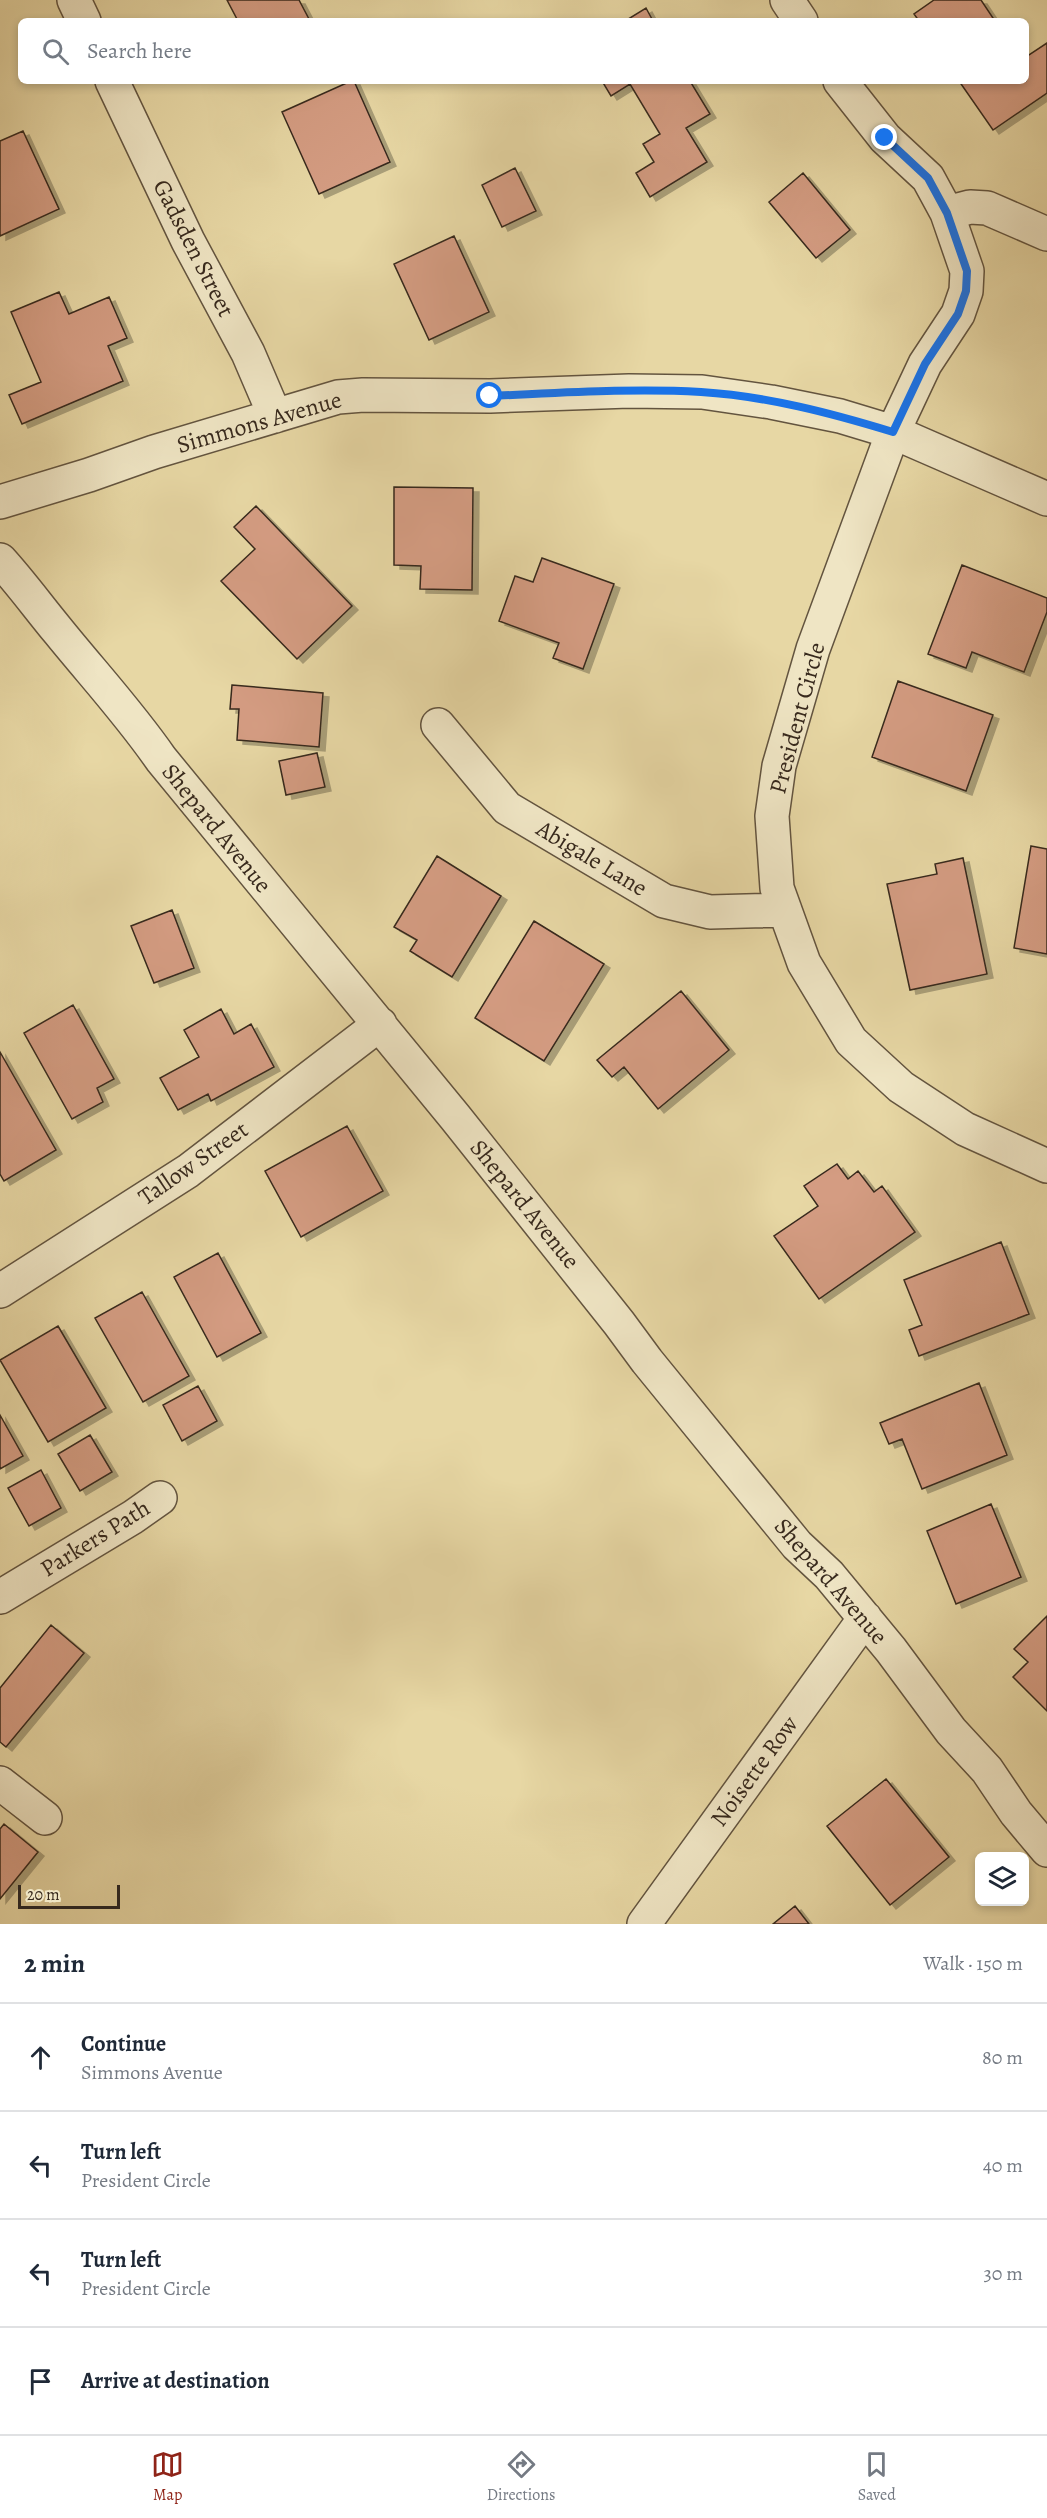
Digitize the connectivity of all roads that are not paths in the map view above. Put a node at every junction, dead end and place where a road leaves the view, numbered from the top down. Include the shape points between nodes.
1 (74, 0) edge
2 (787, 0) edge
3 (83, 18) edge
4 (799, 18) edge
5 (113, 84) edge
6 (842, 84) edge
7 (947, 213) junction
8 (1047, 234) edge
9 (275, 416) junction
10 (893, 432) junction
11 (1047, 499) edge
12 (0, 502) edge
13 (0, 560) edge
14 (438, 725) dead end
15 (785, 910) junction
16 (380, 1024) junction
17 (1047, 1166) edge
18 (0, 1291) edge
19 (160, 1498) dead end
20 (0, 1597) edge
21 (865, 1618) junction
22 (0, 1783) edge
23 (45, 1818) dead end
24 (1047, 1850) edge
25 (644, 1924) edge

1 - 3 street
2 - 4 street
5 - 9 street, Gadsden Street via 188,241 248,353
6 - 7 street, President Circle via 885,138 928,178
7 - 8 street via 970,207 987,208
7 - 10 street, President Circle via 967,271 966,291 958,314 925,364
9 - 10 street, Simmons Avenue via 363,394 702,392 840,416
9 - 12 street, Simmons Avenue
10 - 11 street, Simmons Avenue
10 - 15 street, President Circle via 813,649 779,766 772,816 777,888
13 - 16 street, Shepard Avenue
14 - 15 street, Abigale Lane via 507,808 664,901 710,912
15 - 17 street, President Circle via 804,963 851,1041 902,1087 965,1129
16 - 18 street, Tallow Street via 188,1171
16 - 21 street, Shepard Avenue via 797,1545
19 - 20 street, Parkers Path
21 - 24 street, Shepard Avenue
21 - 25 street, Noisette Row
22 - 23 street

